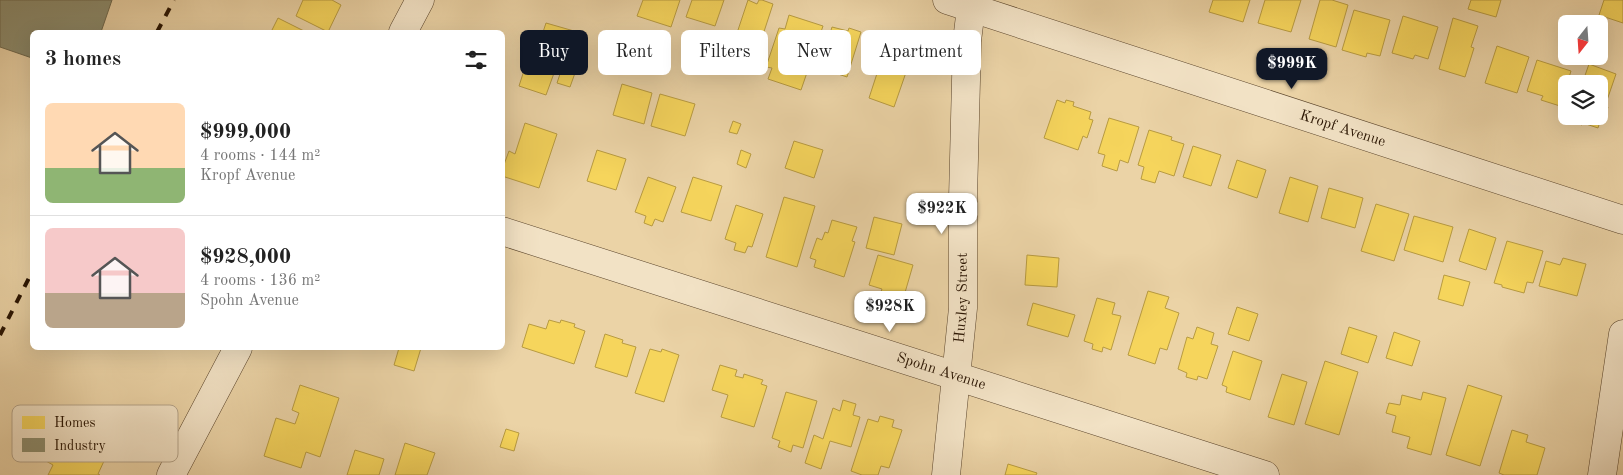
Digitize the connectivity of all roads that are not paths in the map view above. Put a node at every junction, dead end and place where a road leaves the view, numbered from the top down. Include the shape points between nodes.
1 (420, 0) edge
2 (963, 3) edge
3 (404, 30) edge
4 (1623, 220) edge
5 (505, 232) edge
6 (1623, 334) edge
7 (237, 350) edge
8 (956, 376) junction
9 (178, 462) edge
10 (178, 462) edge
11 (171, 475) edge
12 (946, 475) edge
13 (1265, 475) edge
14 (1602, 475) edge

1 - 3 street
2 - 4 street, Kropf Avenue
2 - 8 street, Huxley Street via 967,41 964,308
5 - 8 street, Spohn Avenue
6 - 14 street
7 - 9 street
8 - 12 street, Huxley Street
8 - 13 street, Spohn Avenue
10 - 11 street

